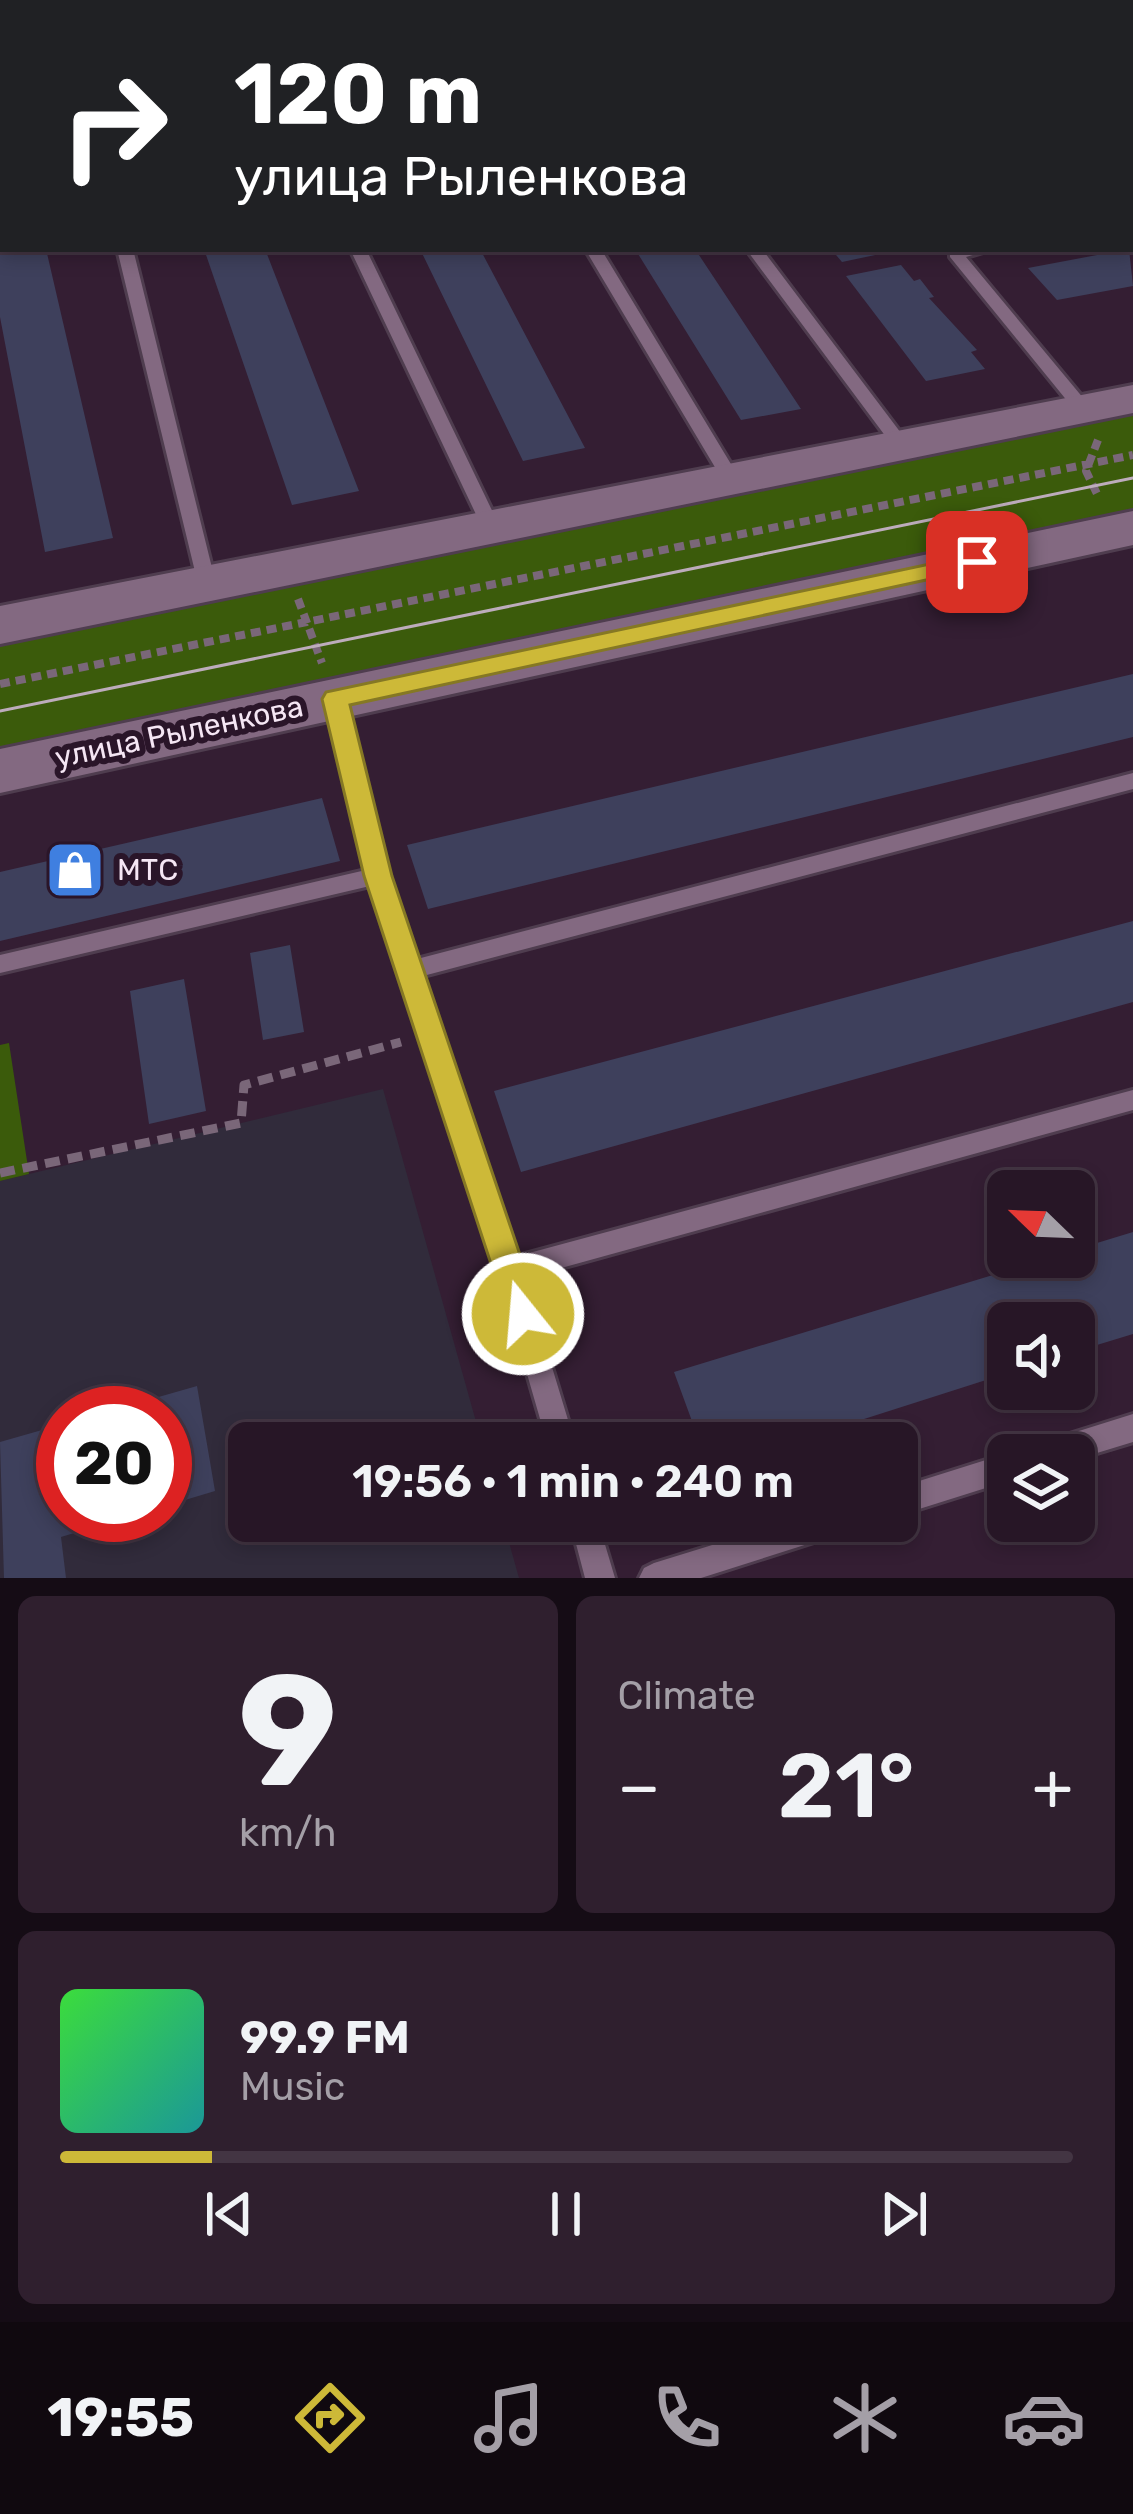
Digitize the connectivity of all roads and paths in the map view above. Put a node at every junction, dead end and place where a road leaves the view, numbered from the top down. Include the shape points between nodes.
1 (126, 252) edge
2 (359, 252) edge
3 (595, 252) edge
4 (756, 252) edge
5 (967, 252) edge
6 (1108, 404) edge
7 (901, 446) junction
8 (1133, 455) edge
9 (1089, 464) junction
10 (731, 479) junction
11 (491, 527) junction
12 (1127, 539) edge
13 (286, 568) junction
14 (207, 584) junction
15 (308, 622) junction
16 (0, 625) edge
17 (0, 684) edge
18 (335, 699) junction
19 (0, 771) edge
20 (1133, 781) edge
21 (378, 876) junction
22 (0, 964) edge
23 (410, 970) junction
24 (431, 1034) junction
25 (1133, 1100) edge
26 (0, 1173) edge
27 (510, 1270) junction
28 (555, 1422) edge
29 (1133, 1428) edge
30 (1095, 1440) edge
31 (987, 1474) edge
32 (918, 1495) edge
33 (590, 1542) edge
34 (769, 1542) edge
35 (600, 1578) edge
36 (654, 1578) edge

1 - 14 lane
2 - 11 lane
3 - 10 lane
4 - 7 lane
5 - 6 lane via 955,254
6 - 7 main road
6 - 9 path
7 - 10 main road
8 - 9 path
9 - 12 path via 1086,472
9 - 15 path
10 - 11 main road
11 - 13 main road
12 - 18 main road, улица Рыленкова
13 - 14 main road
13 - 15 path
14 - 16 main road
15 - 17 path
15 - 18 path
18 - 19 main road, улица Рыленкова
18 - 21 lane
20 - 23 lane
21 - 22 lane
21 - 23 lane
23 - 24 lane
24 - 26 path via 244,1085 241,1123
24 - 27 lane
25 - 27 lane
27 - 28 lane
29 - 30 lane
31 - 32 lane
33 - 35 lane
34 - 36 lane

